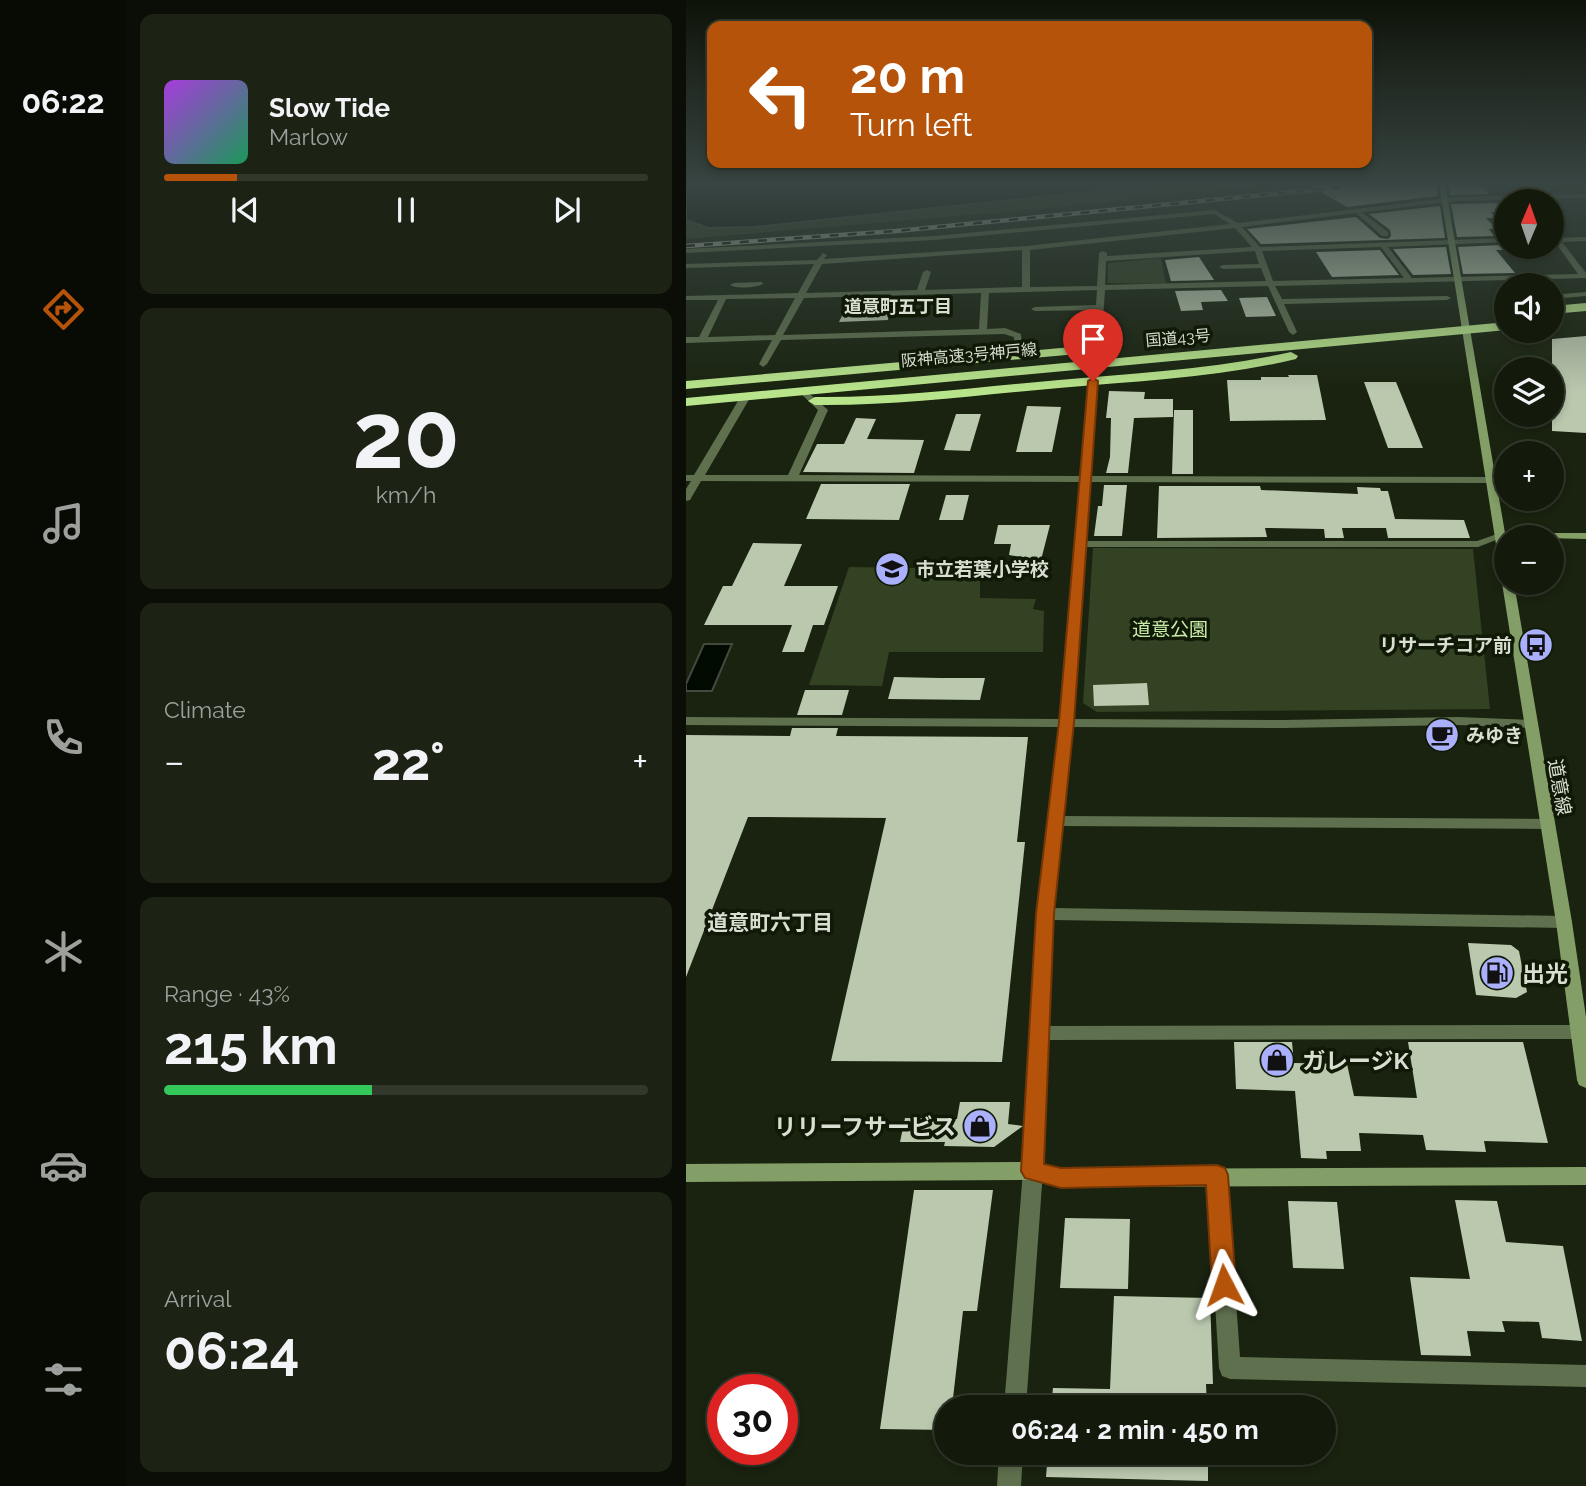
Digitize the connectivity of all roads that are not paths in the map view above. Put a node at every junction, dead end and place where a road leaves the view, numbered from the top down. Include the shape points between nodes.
1 (823, 253) edge
2 (947, 253) edge
3 (1026, 253) edge
4 (1104, 253) edge
5 (1191, 253) edge
6 (1260, 253) edge
7 (1390, 253) edge
8 (1453, 253) edge
9 (1567, 253) edge
10 (1103, 259) junction
11 (820, 262) junction
12 (686, 266) edge
13 (1264, 266) junction
14 (1223, 267) dead end
15 (927, 272) dead end
16 (1585, 276) edge
17 (1457, 278) junction
18 (1409, 279) junction
19 (1270, 283) junction
20 (759, 284) dead end
21 (734, 285) dead end
22 (747, 285) junction
23 (1101, 288) junction
24 (1026, 290) junction
25 (985, 291) junction
26 (920, 292) junction
27 (1586, 294) edge
28 (802, 295) junction
29 (742, 296) junction
30 (723, 297) junction
31 (686, 298) edge
32 (1447, 298) dead end
33 (1564, 301) edge
34 (1279, 302) junction
35 (1564, 305) edge
36 (1586, 306) edge
37 (1099, 307) junction
38 (1035, 309) dead end
39 (1494, 314) edge
40 (1494, 316) edge
41 (1586, 317) edge
42 (1564, 319) edge
43 (1464, 323) junction
44 (1494, 324) edge
45 (1494, 326) edge
46 (983, 332) junction
47 (1293, 332) junction
48 (1266, 334) dead end
49 (1392, 336) junction
50 (777, 338) junction
51 (686, 340) edge
52 (702, 340) junction
53 (1123, 346) dead end
54 (1097, 349) junction
55 (956, 355) junction
56 (1296, 355) junction
57 (1013, 356) junction
58 (763, 364) junction
59 (686, 371) edge
60 (686, 376) edge
61 (1093, 381) junction
62 (686, 386) edge
63 (746, 396) junction
64 (809, 396) junction
65 (686, 400) edge
66 (686, 409) edge
67 (692, 478) edge
68 (792, 478) junction
69 (1085, 478) junction
70 (1492, 480) junction
71 (686, 498) edge
72 (1498, 525) edge
73 (1564, 536) edge
74 (1586, 536) edge
75 (1494, 538) edge
76 (1080, 544) junction
77 (1510, 595) edge
78 (686, 721) edge
79 (1066, 722) junction
80 (1530, 724) junction
81 (1055, 821) junction
82 (1547, 824) junction
83 (1045, 914) junction
84 (1564, 922) junction
85 (1579, 1032) junction
86 (1039, 1033) junction
87 (1586, 1080) edge
88 (1032, 1171) junction
89 (686, 1173) edge
90 (1217, 1175) junction
91 (1586, 1176) edge
92 (1586, 1376) edge
93 (1016, 1395) edge
94 (1010, 1465) edge
95 (1009, 1486) edge

1 - 11 street
2 - 11 street
3 - 24 street
4 - 10 street
5 - 10 street
6 - 13 street
7 - 18 street
8 - 17 street
9 - 16 street
10 - 23 street
11 - 12 street
11 - 28 street
13 - 14 street
13 - 19 street
15 - 26 street
16 - 17 street
17 - 18 street
17 - 43 street
18 - 19 street
19 - 23 street
19 - 34 street
20 - 22 street
21 - 22 street
22 - 29 street
23 - 24 street
23 - 37 street
24 - 25 street
25 - 26 street
25 - 46 street
26 - 28 street
27 - 33 street
28 - 29 street
28 - 50 street
29 - 30 street
30 - 31 street
30 - 52 street
32 - 34 street
34 - 47 street
35 - 36 highway
37 - 38 street
37 - 54 street
39 - 62 highway, 阪神高速3号神戸線
40 - 43 highway, 国道43号
41 - 42 highway
43 - 44 highway, 国道43号
43 - 47 highway, 国道43号
43 - 49 highway, 国道43号
43 - 70 street
45 - 65 highway, 阪神高速3号神戸線
46 - 50 street
46 - 57 street via 1018,336
47 - 48 highway, 国道43号
49 - 56 highway
49 - 64 highway, 国道43号
50 - 52 street
50 - 58 street
51 - 52 street
53 - 54 highway, 国道43号
54 - 57 highway, 国道43号
55 - 57 highway
55 - 58 highway via 903,352
55 - 60 highway
56 - 61 highway via 1230,368
56 - 66 highway
57 - 62 highway, 国道43号
58 - 59 highway
61 - 64 highway via 863,401
61 - 69 street
63 - 64 highway
63 - 65 highway
63 - 67 street
64 - 68 street via 823,410
67 - 68 street
67 - 71 street
68 - 69 street
69 - 70 street
69 - 76 street
70 - 72 street
73 - 74 street
75 - 76 street via 1478,544
76 - 79 street
77 - 80 street, 道意線
78 - 79 street
79 - 80 street
79 - 81 street
80 - 82 street, 道意線
81 - 82 street
81 - 83 street
82 - 84 street, 道意線
83 - 84 street
83 - 86 street
84 - 85 street, 道意線
85 - 86 street
85 - 87 street, 道意線
86 - 88 street
88 - 89 street
88 - 90 street via 1061,1178
88 - 93 street
90 - 91 street
90 - 92 street via 1230,1368
94 - 95 street

